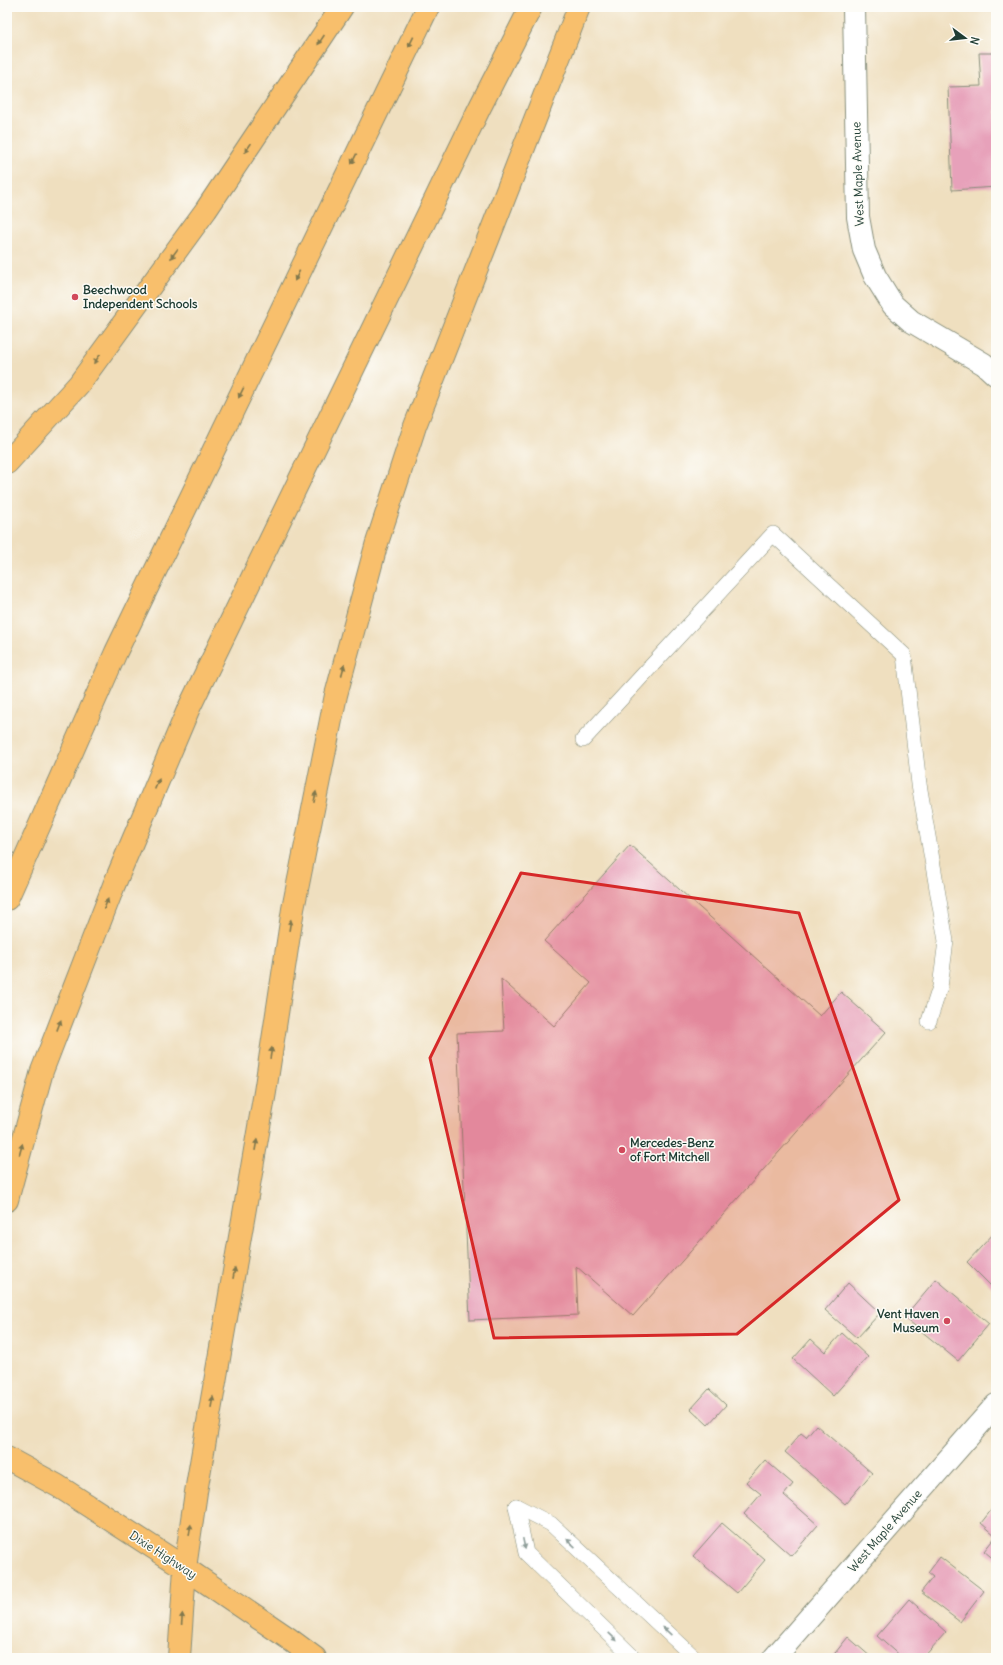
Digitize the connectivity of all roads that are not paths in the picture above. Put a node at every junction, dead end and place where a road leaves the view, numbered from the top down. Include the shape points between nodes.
1 (342, 7) edge
2 (428, 7) edge
3 (531, 7) edge
4 (579, 7) edge
5 (854, 7) edge
6 (996, 375) edge
7 (7, 463) edge
8 (583, 740) dead end
9 (7, 899) edge
10 (929, 1021) dead end
11 (7, 1200) edge
12 (996, 1405) edge
13 (7, 1458) edge
14 (185, 1568) junction
15 (179, 1658) edge
16 (315, 1658) edge
17 (634, 1658) edge
18 (695, 1658) edge
19 (774, 1658) edge

1 -> 7 main road via 206,210 84,378
2 -> 9 main road via 116,652
11 -> 3 main road via 42,1071 114,885 188,710 469,128
14 -> 4 main road via 293,909 336,695 376,546 415,426
5 - 6 street, West Maple Avenue via 858,217 864,250 875,276 893,305 911,322 984,364
8 - 10 lane via 772,534 904,654 919,784 946,941 940,987
12 - 19 street, West Maple Avenue
13 - 14 main road, Dixie Highway via 58,1486
15 -> 14 main road
14 - 16 main road, Dixie Highway
18 -> 17 lane via 551,1524 516,1506 526,1552

